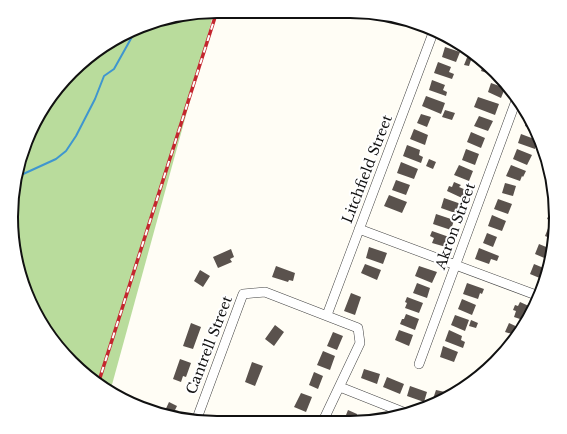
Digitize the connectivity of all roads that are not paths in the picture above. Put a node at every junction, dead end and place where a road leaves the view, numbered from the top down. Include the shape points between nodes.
1 (432, 36) edge
2 (514, 105) edge
3 (359, 229) junction
4 (456, 264) junction
5 (533, 294) edge
6 (327, 315) junction
7 (419, 364) dead end
8 (340, 387) junction
9 (398, 410) edge
10 (198, 415) edge
11 (326, 416) edge

1 - 3 street, Litchfield Street
2 - 4 street, Akron Street
3 - 4 street
3 - 6 street, Litchfield Street
4 - 5 street
4 - 7 street, Akron Street
6 - 8 street via 358,328 360,343
6 - 10 street, Cantrell Street via 265,292 244,294
8 - 9 street
8 - 11 street

